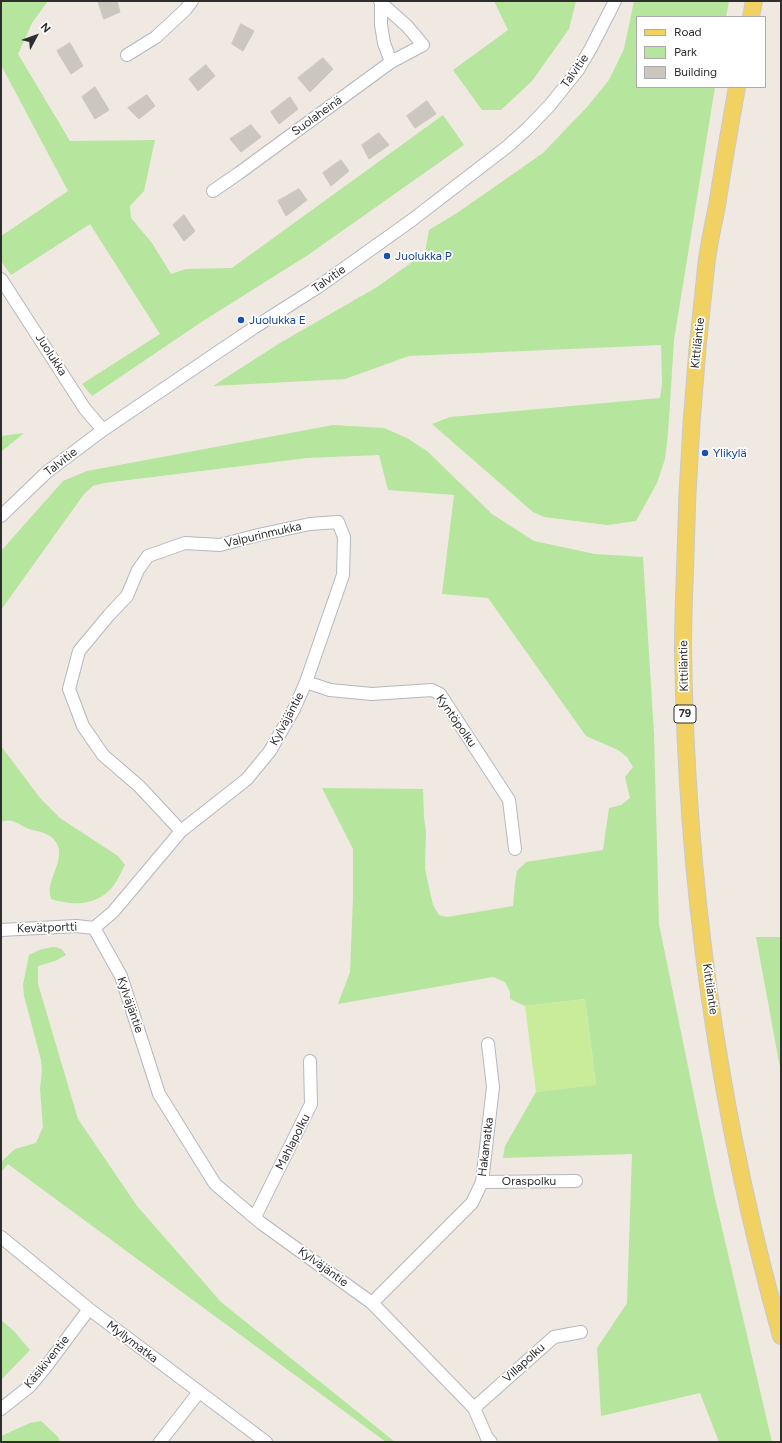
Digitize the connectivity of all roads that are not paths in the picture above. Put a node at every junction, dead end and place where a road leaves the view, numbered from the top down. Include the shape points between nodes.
1 (192, 1) edge
2 (615, 1) edge
3 (754, 1) edge
4 (380, 2) edge
5 (751, 16) edge
6 (128, 55) dead end
7 (391, 62) junction
8 (737, 88) edge
9 (213, 191) dead end
10 (1, 279) edge
11 (103, 430) junction
12 (1, 516) edge
13 (338, 522) joint
14 (306, 682) junction
15 (180, 831) junction
16 (515, 849) dead end
17 (94, 928) junction
18 (1, 930) edge
19 (488, 1044) dead end
20 (310, 1061) dead end
21 (576, 1181) dead end
22 (482, 1182) junction
23 (255, 1218) junction
24 (1, 1238) edge
25 (372, 1303) junction
26 (89, 1309) junction
27 (581, 1332) dead end
28 (781, 1336) edge
29 (199, 1392) junction
30 (474, 1408) junction
31 (1, 1409) edge
32 (160, 1442) edge
33 (266, 1442) edge
34 (491, 1442) edge

1 - 6 street via 156,37
2 - 11 street, Talvitie via 578,70 550,105 508,146 412,220 318,287
3 - 5 main road
4 - 7 street via 384,43
4 - 7 street, Suolaheinä via 407,26 422,45
7 - 9 street, Suolaheinä
8 - 28 main road, Kittiläntie / 79 via 706,264 690,444 683,644 685,716 695,877 725,1093 741,1175
10 - 11 street, Juolukka via 85,409
11 - 12 street, Talvitie via 47,472
13 - 14 street, Kylväjäntie via 344,537 343,575
13 - 15 street, Valpurinmukka via 310,524 220,545 185,543 148,556 138,570 127,596 79,651 69,689 83,726 103,754 139,786
14 - 15 street, Kylväjäntie via 270,751 247,779
14 - 16 street, Kyntöpolku via 330,690 372,694 432,690 440,694 509,800
15 - 17 street, Kylväjäntie via 113,912
17 - 18 street, Kevätportti via 76,926
17 - 23 street, Kylväjäntie via 121,976 159,1094 215,1184
19 - 22 street, Hakamatka via 493,1087
20 - 23 street, Mahlapolku via 311,1104
21 - 22 street, Oraspolku
22 - 25 street, Hakamatka via 472,1203
23 - 25 street, Kylväjäntie
24 - 26 street, Myllymatka
25 - 30 street, Kylväjäntie
26 - 29 street, Myllymatka
26 - 31 street, Käsikiventie via 30,1386
27 - 30 street, Villapolku via 554,1337
29 - 32 street
29 - 33 street, Myllymatka
30 - 34 street, Kylväjäntie

